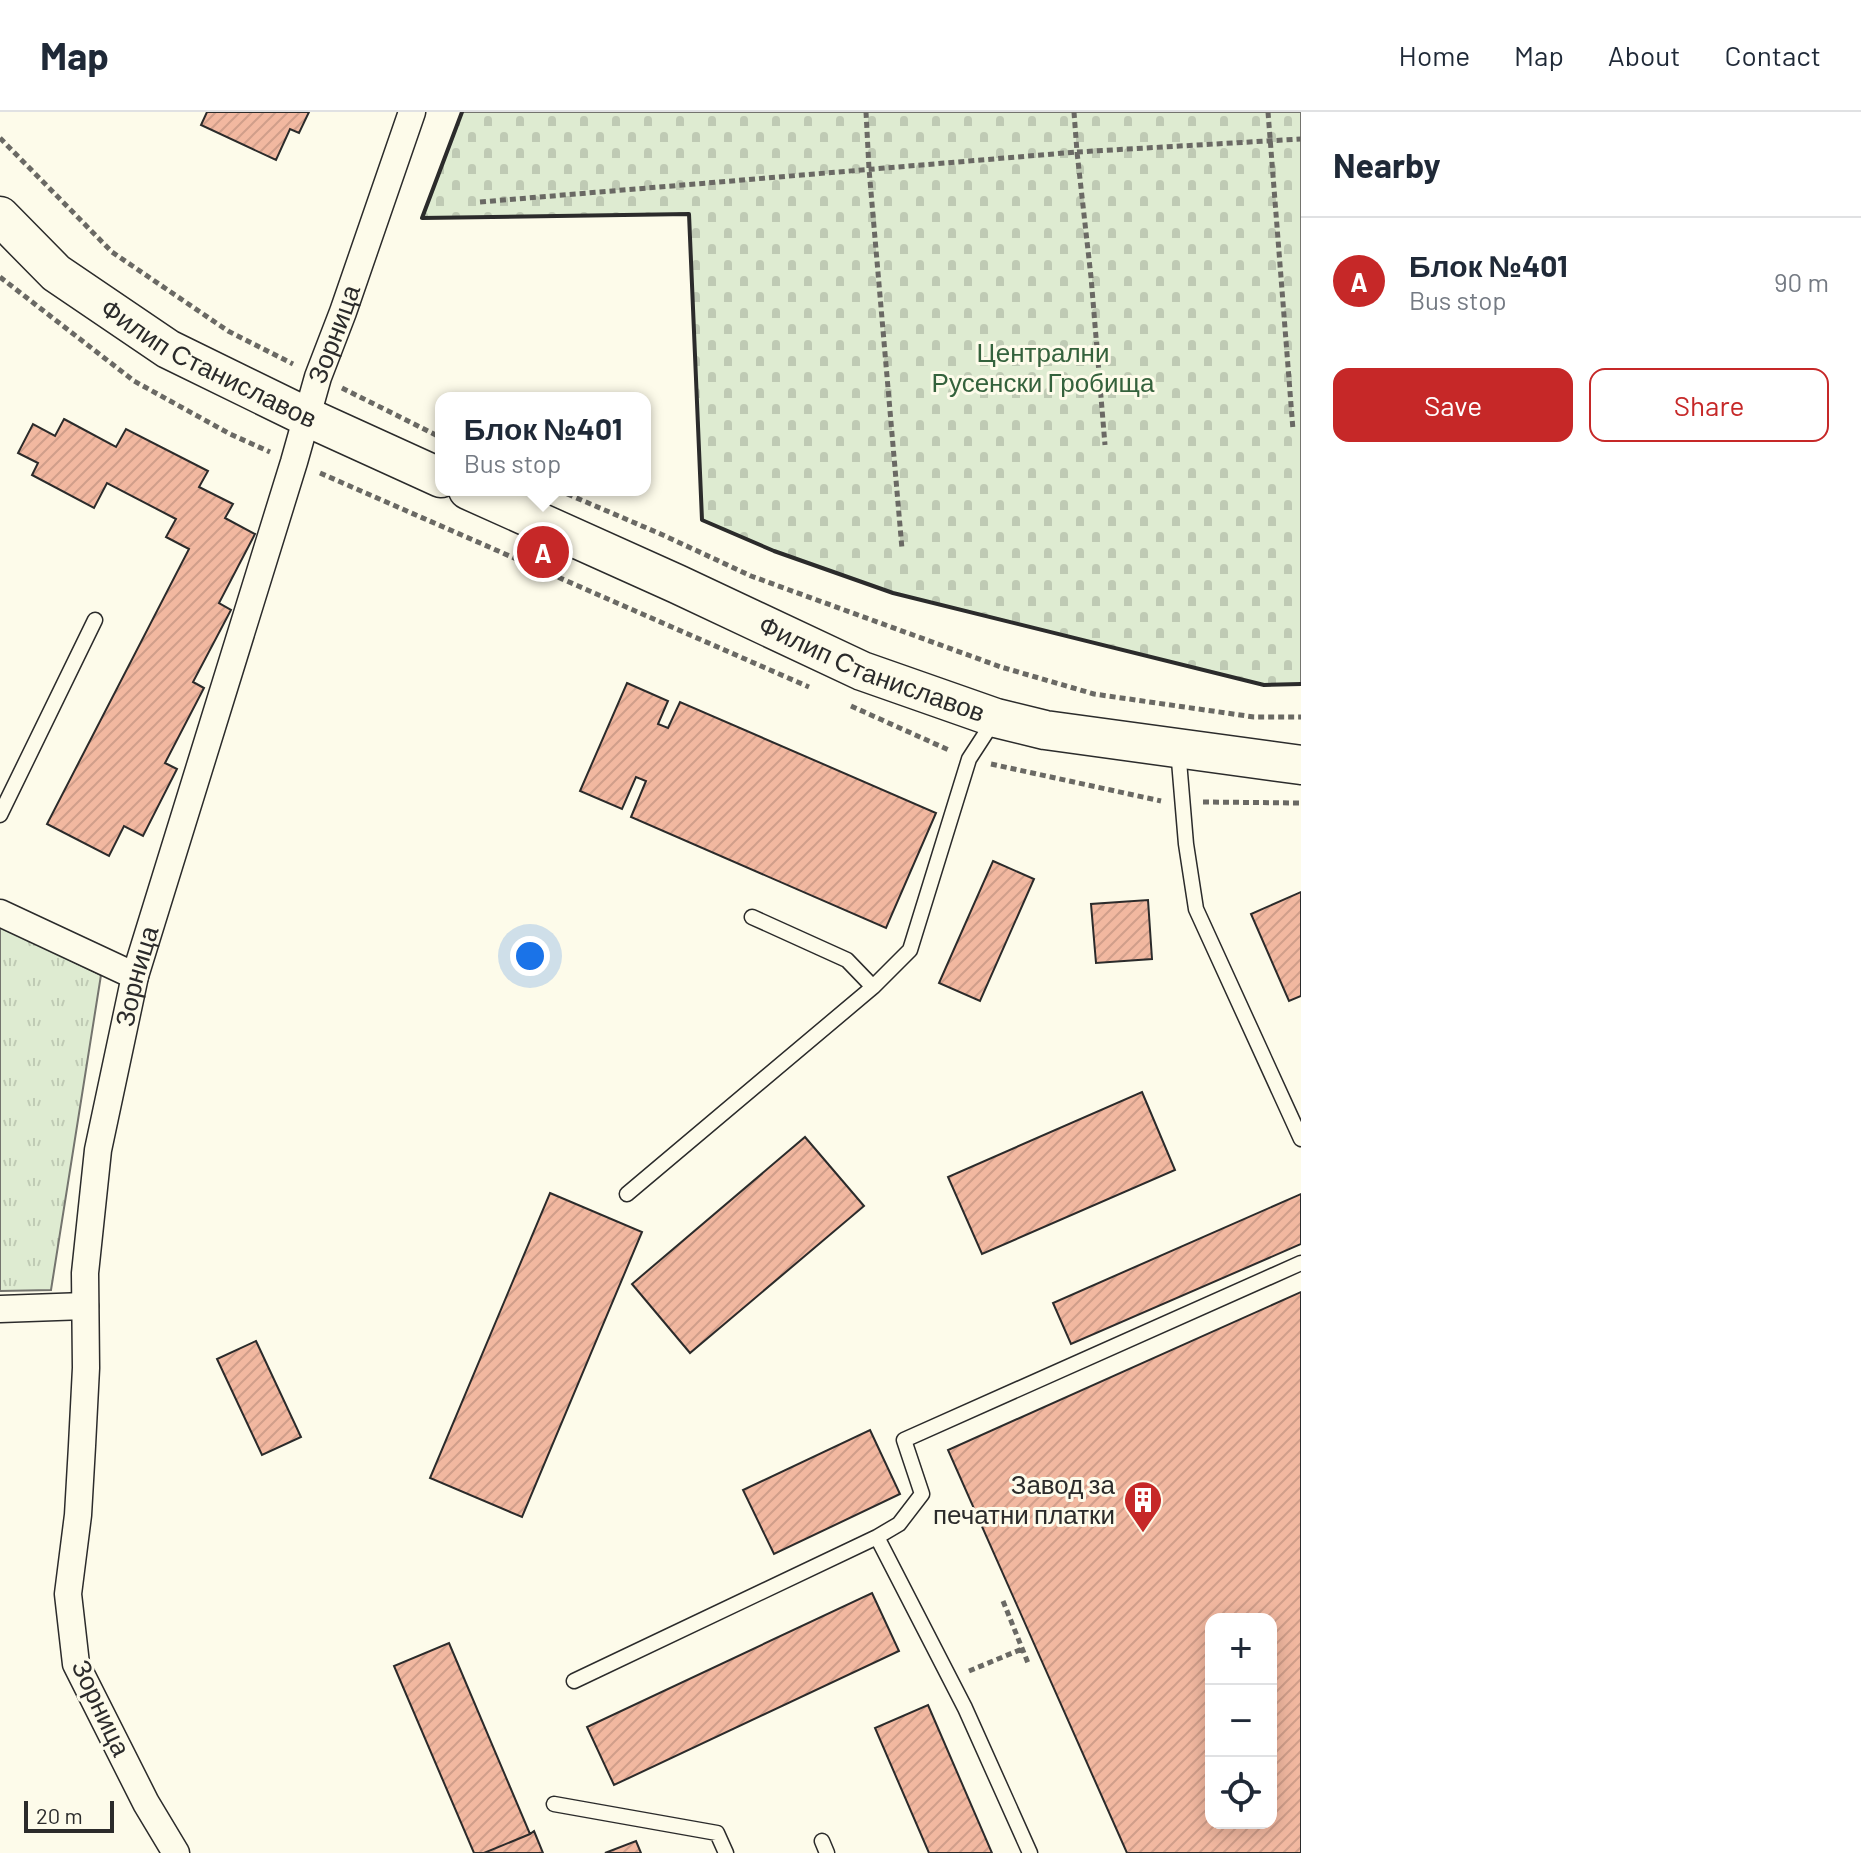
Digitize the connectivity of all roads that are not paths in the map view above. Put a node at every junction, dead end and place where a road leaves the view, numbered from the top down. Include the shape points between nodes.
1 (412, 112) edge
2 (0, 216) edge
3 (307, 417) junction
4 (435, 475) edge
5 (481, 496) edge
6 (95, 620) dead end
7 (996, 718) junction
8 (1178, 748) junction
9 (1301, 765) edge
10 (0, 815) edge
11 (0, 913) edge
12 (752, 917) dead end
13 (135, 976) junction
14 (873, 987) junction
15 (1301, 1139) edge
16 (627, 1194) dead end
17 (1301, 1263) edge
18 (85, 1306) junction
19 (0, 1309) edge
20 (877, 1537) junction
21 (574, 1681) dead end
22 (554, 1804) dead end
23 (176, 1853) edge
24 (726, 1853) edge
25 (1030, 1853) edge

1 - 3 street, Зорница
2 - 3 main road, Филип Станиславов via 56,273 168,349
3 - 4 main road, Филип Станиславов
3 - 13 street, Зорница
5 - 7 main road, Филип Станиславов via 862,671
6 - 10 lane
7 - 8 main road, Филип Станиславов
7 - 14 lane via 969,759 910,950
8 - 9 main road, Филип Станиславов
8 - 15 lane via 1196,909
11 - 13 street
12 - 14 lane via 847,960
13 - 18 street, Зорница via 98,1150
14 - 16 lane
17 - 20 lane via 904,1440 922,1494 899,1524
18 - 19 street
18 - 23 street, Зорница via 78,1515 68,1594 76,1664
20 - 21 lane
20 - 25 lane
22 - 24 lane via 717,1833

